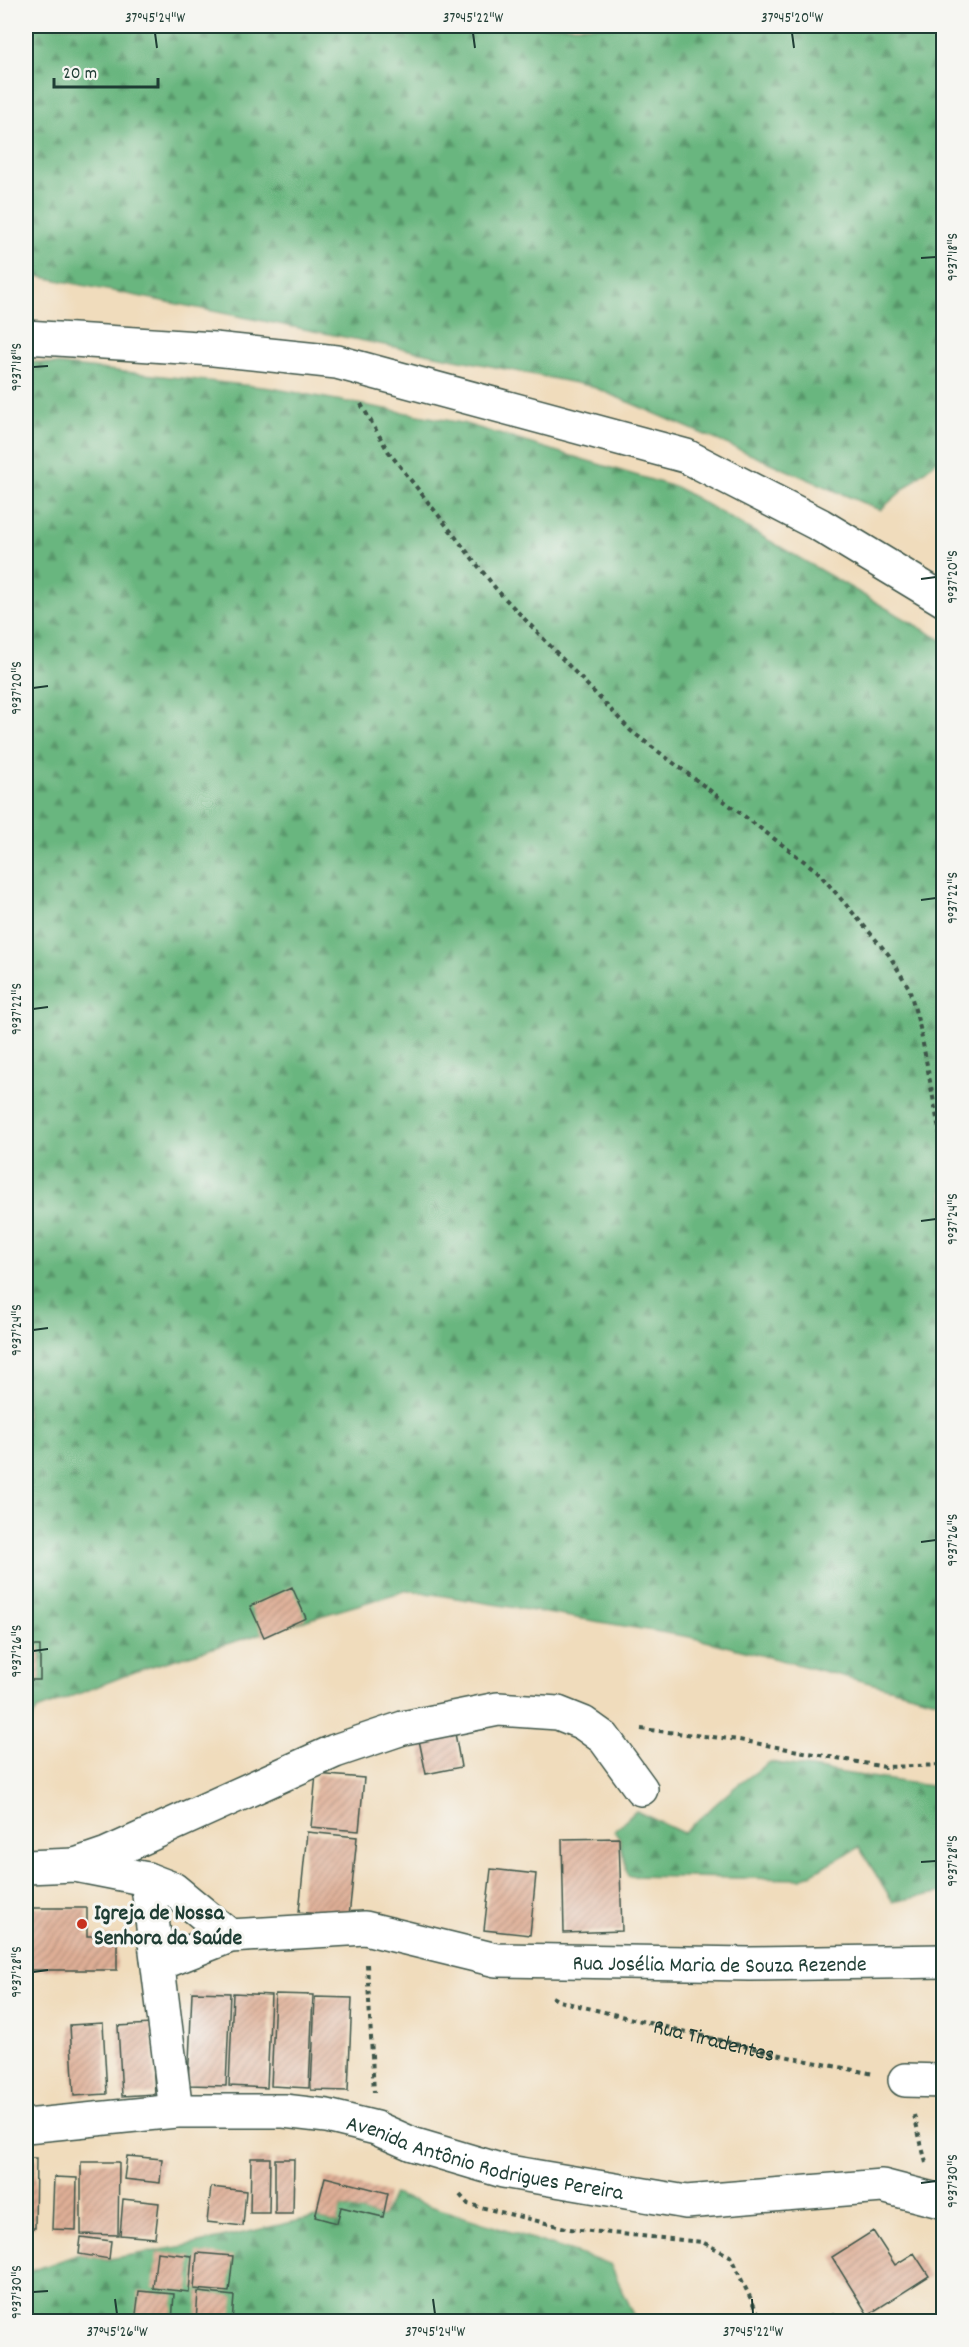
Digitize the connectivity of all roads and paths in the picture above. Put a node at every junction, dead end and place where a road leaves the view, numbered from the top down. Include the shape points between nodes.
1 (26, 337) edge
2 (337, 362) junction
3 (944, 600) edge
4 (944, 1156) edge
5 (639, 1729) dead end
6 (944, 1765) edge
7 (641, 1789) dead end
8 (75, 1865) junction
9 (26, 1867) edge
10 (147, 1879) junction
11 (365, 1928) junction
12 (230, 1936) junction
13 (944, 1961) edge
14 (159, 1964) junction
15 (550, 1995) dead end
16 (905, 2080) junction
17 (944, 2081) edge
18 (176, 2111) junction
19 (26, 2126) edge
20 (376, 2128) junction
21 (927, 2168) dead end
22 (452, 2187) dead end
23 (944, 2202) edge
24 (762, 2322) edge

1 - 2 street
2 - 3 street via 686,456 820,525
2 - 4 path via 388,451 497,590 631,731 817,871 889,955 909,988 921,1028
5 - 6 path via 739,1740 885,1767
7 - 8 street via 604,1738 583,1723 558,1713 498,1709 403,1728 335,1750
8 - 9 street
8 - 10 street
10 - 12 street via 174,1889
10 - 14 street
11 - 12 street, Rua Josélia Maria de Souza Rezende
11 - 13 street, Rua Josélia Maria de Souza Rezende via 496,1960 750,1964
11 - 20 path
12 - 14 street, Rua Josélia Maria de Souza Rezende
14 - 18 street
15 - 16 path, Rua Tiradentes via 559,2001 793,2058
16 - 17 street
16 - 21 path
18 - 19 street, Avenida Antônio Rodrigues Pereira
18 - 20 street, Avenida Antônio Rodrigues Pereira via 284,2111
20 - 23 street, Avenida Antônio Rodrigues Pereira via 412,2144 503,2171 686,2202 882,2186
22 - 24 path via 468,2204 570,2229 702,2242 730,2256

